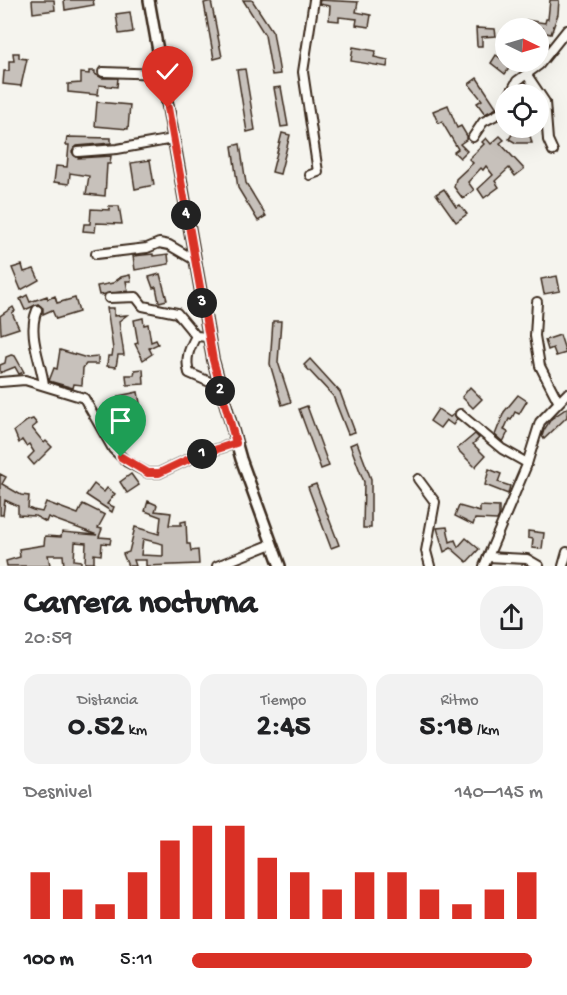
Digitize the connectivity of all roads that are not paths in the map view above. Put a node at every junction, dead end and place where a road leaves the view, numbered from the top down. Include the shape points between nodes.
1 (149, 0) edge
2 (314, 0) edge
3 (567, 30) edge
4 (103, 72) dead end
5 (162, 74) junction
6 (527, 75) junction
7 (515, 84) edge
8 (495, 116) edge
9 (473, 137) dead end
10 (173, 139) junction
11 (553, 151) dead end
12 (78, 152) dead end
13 (310, 175) dead end
14 (96, 255) dead end
15 (193, 259) junction
16 (109, 298) dead end
17 (537, 302) dead end
18 (37, 310) dead end
19 (196, 336) junction
20 (208, 337) junction
21 (0, 382) edge
22 (44, 386) junction
23 (219, 386) junction
24 (567, 394) edge
25 (558, 401) junction
26 (460, 414) dead end
27 (236, 443) junction
28 (527, 463) junction
29 (418, 479) dead end
30 (272, 544) junction
31 (567, 552) edge
32 (488, 557) junction
33 (217, 566) edge
34 (280, 566) edge
35 (430, 566) edge
36 (484, 566) edge
37 (539, 566) edge
38 (563, 566) edge

1 - 5 main road
2 - 13 street via 303,61 318,172
3 - 6 street
4 - 5 street
5 - 10 main road
6 - 7 street
6 - 11 street via 545,102 548,140
8 - 9 street via 483,122
10 - 12 street
10 - 15 main road
14 - 15 street via 159,243
15 - 20 main road
16 - 19 street via 136,297 143,306 177,314
17 - 25 street via 535,336 540,366
18 - 22 street via 33,337
19 - 20 street
19 - 23 street via 188,350 189,373
20 - 23 main road
21 - 22 street via 25,380
22 - 27 street via 84,398 113,449 148,473 159,473
23 - 27 main road
24 - 25 street
25 - 28 street via 540,422
26 - 28 street via 502,449
27 - 30 main road
28 - 32 street
29 - 35 street via 435,502 426,551
30 - 33 street
30 - 34 main road
31 - 38 street
32 - 36 street
32 - 37 street via 527,560

